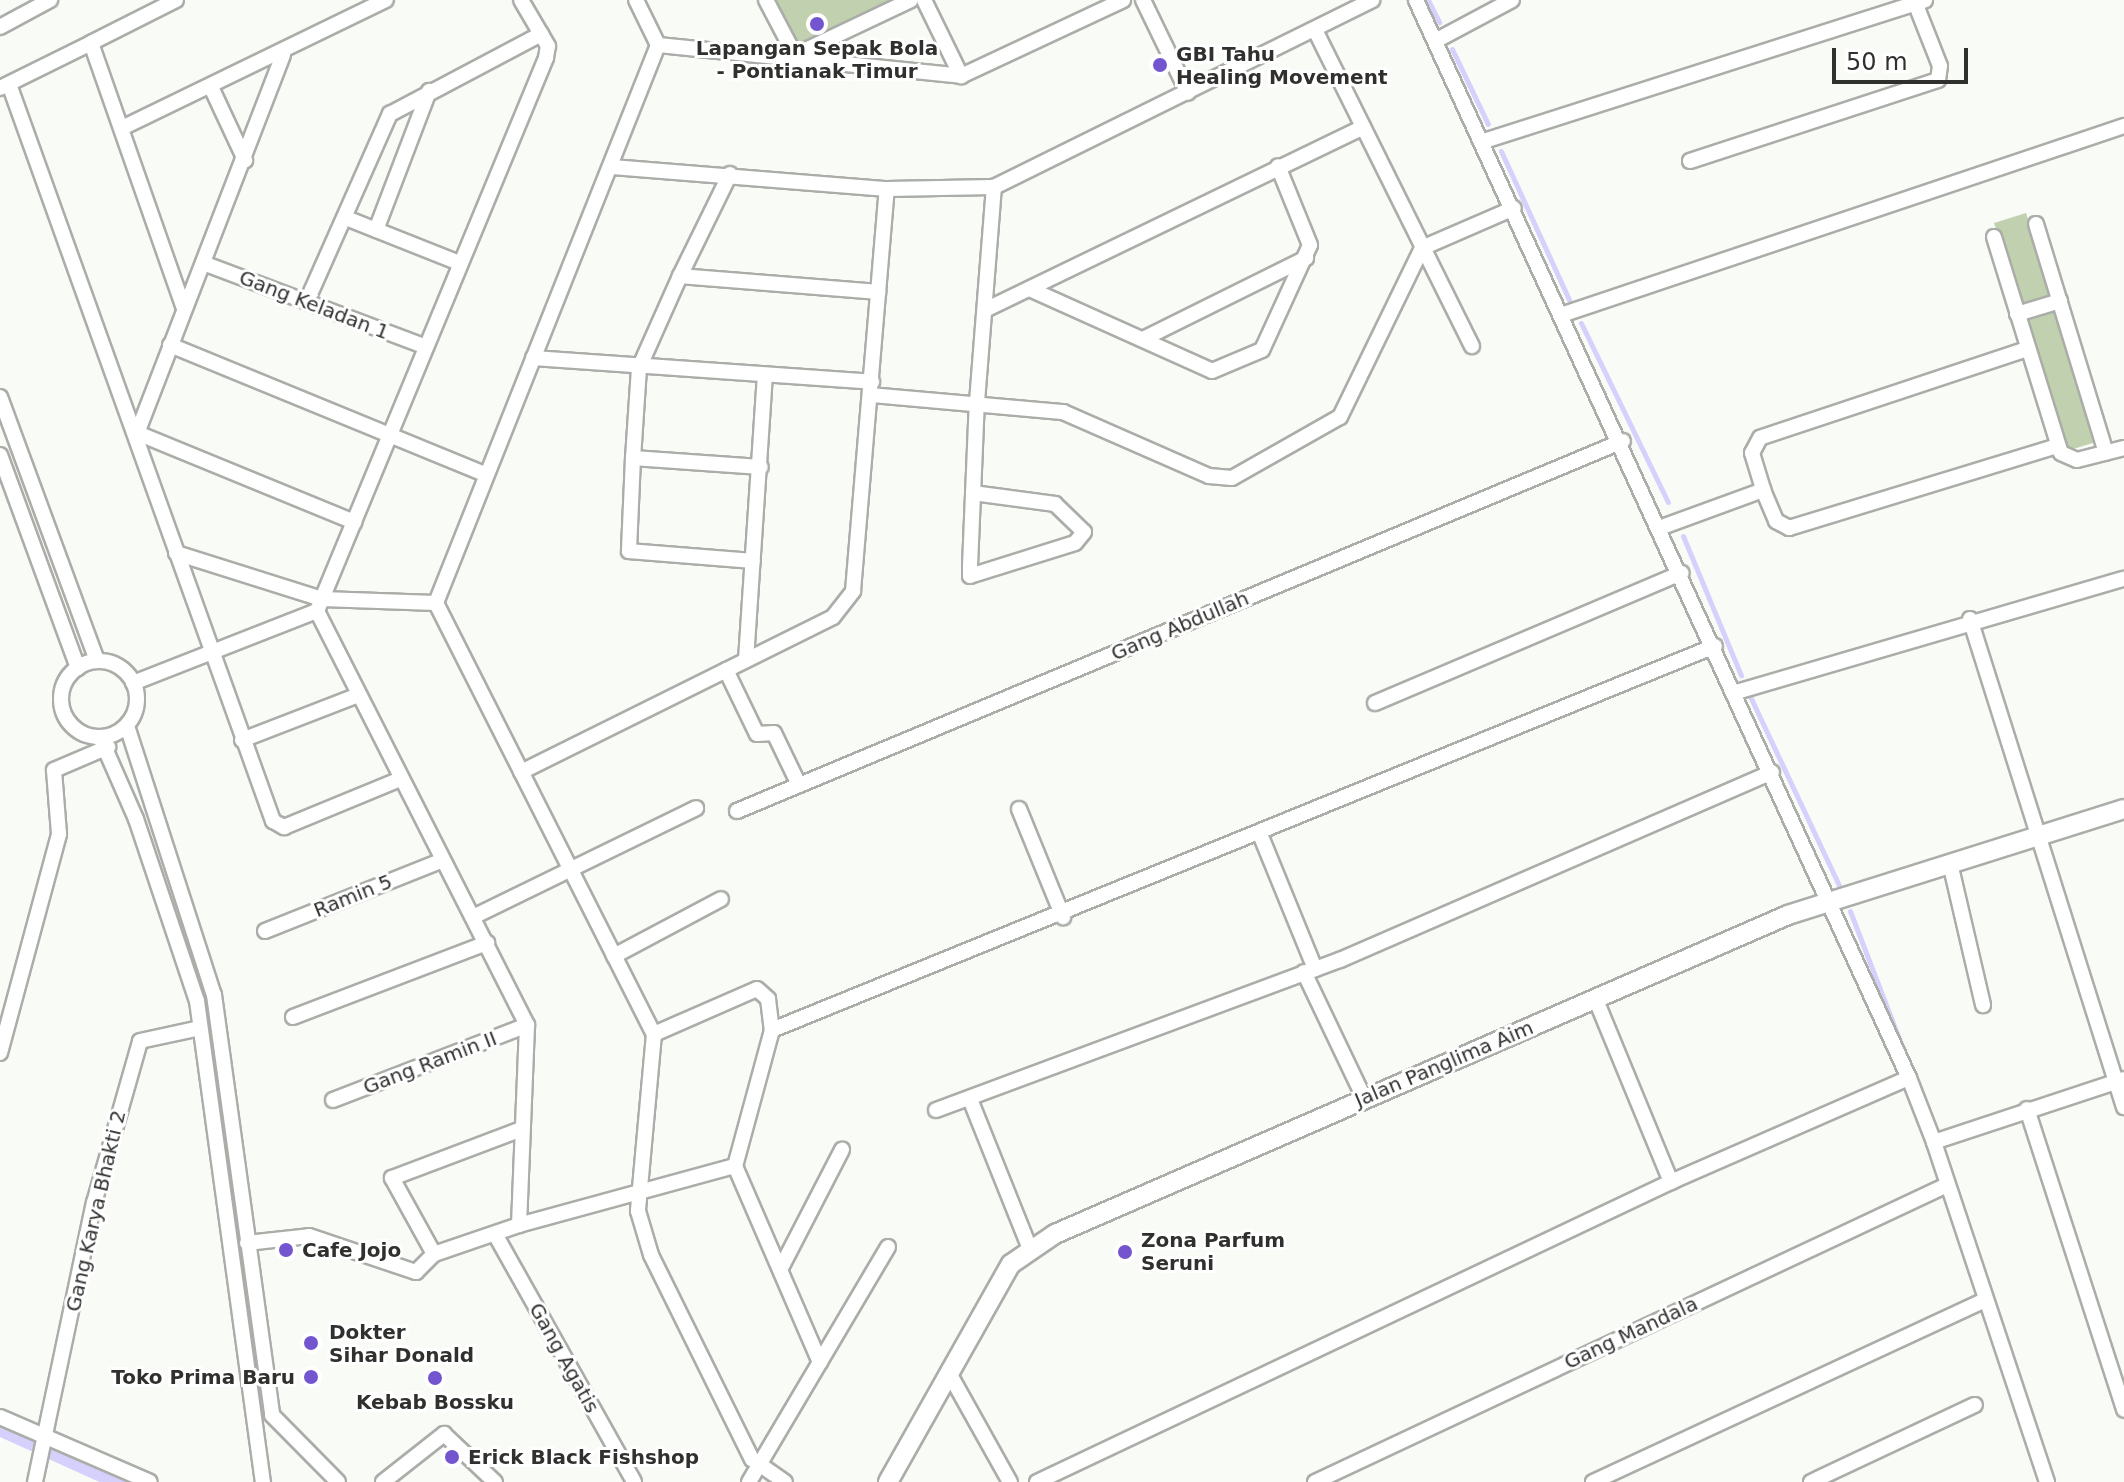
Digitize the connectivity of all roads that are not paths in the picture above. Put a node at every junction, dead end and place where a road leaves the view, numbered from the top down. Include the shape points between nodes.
1 (50, 0) edge
2 (176, 0) edge
3 (386, 0) edge
4 (521, 0) edge
5 (636, 0) edge
6 (766, 0) edge
7 (911, 0) edge
8 (924, 0) edge
9 (1123, 0) edge
10 (1143, 0) edge
11 (1372, 0) edge
12 (1416, 0) edge
13 (1512, 0) edge
14 (1918, 1) edge
15 (0, 27) edge
16 (1315, 30) junction
17 (541, 34) junction
18 (1437, 40) junction
19 (91, 43) junction
20 (658, 45) junction
21 (283, 55) junction
22 (796, 58) junction
23 (961, 76) junction
24 (5, 86) edge
25 (211, 87) junction
26 (429, 91) junction
27 (1188, 93) junction
28 (2124, 126) edge
29 (124, 127) junction
30 (1363, 127) junction
31 (1484, 141) junction
32 (245, 160) junction
33 (1690, 161) dead end
34 (1278, 166) junction
35 (612, 167) junction
36 (730, 174) junction
37 (994, 187) junction
38 (887, 189) junction
39 (1514, 208) junction
40 (346, 218) junction
41 (2036, 224) dead end
42 (376, 230) junction
43 (1994, 237) dead end
44 (1422, 248) junction
45 (1306, 258) junction
46 (203, 263) junction
47 (459, 263) junction
48 (680, 276) junction
49 (1032, 290) junction
50 (878, 292) junction
51 (307, 301) junction
52 (2060, 301) junction
53 (184, 308) junction
54 (987, 309) junction
55 (1564, 314) junction
56 (2017, 314) junction
57 (1145, 338) junction
58 (170, 345) junction
59 (1472, 346) dead end
60 (426, 347) junction
61 (2027, 349) junction
62 (533, 358) junction
63 (639, 368) junction
64 (765, 375) junction
65 (871, 388) junction
66 (0, 397) edge
67 (977, 402) junction
68 (137, 433) junction
69 (390, 434) junction
70 (1623, 441) junction
71 (2057, 446) junction
72 (2124, 448) edge
73 (2106, 453) junction
74 (0, 455) edge
75 (633, 458) junction
76 (761, 467) junction
77 (485, 474) junction
78 (1763, 490) junction
79 (973, 493) junction
80 (354, 522) junction
81 (1662, 527) junction
82 (176, 553) junction
83 (753, 561) junction
84 (1682, 573) junction
85 (2124, 579) edge
86 (436, 603) junction
87 (319, 605) junction
88 (1970, 619) junction
89 (1715, 646) junction
90 (211, 651) junction
91 (746, 660) junction
92 (97, 661) junction
93 (78, 668) junction
94 (726, 670) junction
95 (133, 683) junction
96 (1733, 693) junction
97 (356, 696) junction
98 (1375, 703) dead end
99 (127, 726) junction
100 (242, 740) junction
101 (104, 742) junction
102 (521, 772) junction
103 (1772, 772) junction
104 (398, 780) junction
105 (799, 785) junction
106 (696, 808) dead end
107 (1019, 809) dead end
108 (2124, 809) edge
109 (737, 811) dead end
110 (1260, 834) junction
111 (2039, 835) junction
112 (441, 861) junction
113 (1950, 863) junction
114 (568, 871) junction
115 (721, 899) dead end
116 (1829, 900) junction
117 (475, 916) junction
118 (1063, 917) junction
119 (265, 931) dead end
120 (487, 943) junction
121 (614, 956) junction
122 (1310, 971) junction
123 (1596, 1000) junction
124 (1983, 1005) dead end
125 (293, 1017) dead end
126 (527, 1025) junction
127 (200, 1028) junction
128 (772, 1030) junction
129 (654, 1034) junction
130 (0, 1053) edge
131 (1909, 1078) junction
132 (2120, 1080) edge
133 (1364, 1098) junction
134 (970, 1099) junction
135 (333, 1100) dead end
136 (2124, 1107) edge
137 (2027, 1109) junction
138 (936, 1110) dead end
139 (522, 1129) junction
140 (1934, 1142) junction
141 (842, 1150) dead end
142 (735, 1166) junction
143 (1671, 1182) junction
144 (1947, 1185) junction
145 (636, 1195) junction
146 (519, 1225) junction
147 (495, 1234) junction
148 (247, 1243) junction
149 (888, 1247) dead end
150 (1030, 1249) junction
151 (434, 1254) junction
152 (782, 1266) junction
153 (1985, 1300) junction
154 (820, 1362) junction
155 (949, 1373) junction
156 (1975, 1405) dead end
157 (2124, 1410) edge
158 (272, 1415) junction
159 (0, 1417) edge
160 (254, 1419) junction
161 (48, 1440) junction
162 (758, 1467) junction
163 (35, 1482) edge
164 (150, 1482) edge
165 (263, 1482) edge
166 (338, 1482) edge
167 (383, 1482) edge
168 (495, 1482) edge
169 (634, 1482) edge
170 (749, 1482) edge
171 (785, 1482) edge
172 (888, 1482) edge
173 (1010, 1482) edge
174 (1037, 1482) edge
175 (1315, 1482) edge
176 (1593, 1482) edge
177 (1811, 1482) edge
178 (2047, 1482) edge

1 - 15 street
2 - 19 street
3 - 21 street
4 - 17 street
5 - 20 street
6 - 22 street
7 - 22 street
8 - 23 street
9 - 23 street
10 - 27 street
11 - 16 street
12 - 18 street
13 - 18 street
14 - 31 street
14 - 33 street via 1940,66 1938,80
16 - 27 street
16 - 30 street
17 - 26 street
17 - 47 street via 548,46 543,65
18 - 31 street
19 - 24 street
19 - 29 street
20 - 22 street
20 - 35 street
21 - 25 street
21 - 32 street
22 - 23 street
24 - 68 street
25 - 29 street
25 - 32 street
26 - 40 street via 390,114
26 - 42 street
27 - 37 street
28 - 55 street
29 - 53 street
30 - 34 street
30 - 44 street
31 - 39 street
32 - 46 street
34 - 45 street via 1310,237
34 - 49 street
35 - 36 street
35 - 62 street
36 - 38 street
36 - 48 street
37 - 38 street
37 - 54 street
38 - 50 street
39 - 44 street
39 - 55 street
40 - 42 street
40 - 51 street
41 - 52 street
42 - 47 street
43 - 56 street
44 - 59 street
44 - 67 street via 1340,417 1232,478 1209,476 1076,415
45 - 57 street
45 - 57 street via 1262,350 1212,371
46 - 51 street, Gang Keladan 1
46 - 53 street
47 - 60 street
48 - 50 street
48 - 63 street
49 - 54 street
49 - 57 street
50 - 65 street
51 - 60 street, Gang Keladan 1
52 - 56 street
52 - 73 street
53 - 58 street
54 - 67 street
55 - 70 street
56 - 61 street
58 - 68 street
58 - 69 street
60 - 69 street
61 - 71 street
61 - 78 street via 1760,438 1752,453
62 - 63 street
62 - 77 street
63 - 64 street
63 - 75 street
64 - 65 street
64 - 76 street
65 - 67 street
65 - 91 street via 853,591 833,617
66 - 92 street
67 - 79 street
68 - 80 street
68 - 82 street
69 - 77 street
69 - 80 street
70 - 81 street
70 - 105 street, Gang Abdullah
71 - 73 street via 2077,460
71 - 78 street via 1789,528 1776,521
72 - 73 street
74 - 93 street
75 - 76 street
75 - 83 street via 629,551
76 - 83 street
77 - 86 street
78 - 81 street
79 - 79 street via 1055,504 1084,532 1075,543 972,579
80 - 87 street
81 - 84 street
82 - 87 street
82 - 90 street
83 - 91 street
84 - 89 street
84 - 98 street
85 - 88 street
86 - 87 street
86 - 102 street
87 - 90 street
87 - 97 street
88 - 96 street
88 - 111 street
89 - 96 street
89 - 110 street
90 - 95 street
90 - 100 street
91 - 94 street
92 - 93 street
92 - 95 street via 120,667
93 - 101 street via 64,684 64,713 82,733
94 - 102 street
94 - 105 street via 757,734 774,733
95 - 99 street via 135,713
96 - 103 street
97 - 100 street
97 - 104 street
99 - 101 street
99 - 148 street via 214,995
100 - 104 street via 273,821 284,827
101 - 127 street via 186,959
101 - 130 street via 54,770 59,834
102 - 114 street
103 - 116 street
103 - 122 street
104 - 112 street
105 - 109 street, Gang Abdullah
106 - 114 street
107 - 118 street
108 - 111 street, Jalan Panglima Aim
110 - 118 street
110 - 122 street
111 - 113 street, Jalan Panglima Aim
111 - 132 street
112 - 117 street
112 - 119 street, Ramin 5
113 - 116 street, Jalan Panglima Aim
113 - 124 street
114 - 117 street
114 - 121 street
115 - 121 street
116 - 123 street, Jalan Panglima Aim
116 - 131 street
117 - 120 street
118 - 128 street
120 - 125 street
120 - 126 street
121 - 129 street
122 - 133 street
122 - 134 street
123 - 133 street, Jalan Panglima Aim
123 - 143 street
126 - 135 street, Gang Ramin II
126 - 139 street
127 - 160 street
127 - 161 street, Gang Karya Bhakti 2 via 140,1041 94,1203
128 - 129 street via 768,999 757,989
128 - 142 street
129 - 145 street
131 - 140 street
131 - 143 street
132 - 136 street
132 - 137 street
133 - 150 street, Jalan Panglima Aim
134 - 138 street
134 - 150 street
137 - 140 street
137 - 157 street
139 - 146 street
139 - 151 street via 392,1178
140 - 144 street
141 - 152 street
142 - 145 street
142 - 152 street
143 - 174 street
144 - 153 street
144 - 175 street, Gang Mandala
145 - 146 street
145 - 162 street via 651,1255
146 - 147 street
147 - 151 street
147 - 169 street, Gang Agatis
148 - 151 street via 309,1236 416,1272
148 - 158 street
149 - 154 street
150 - 155 street, Jalan Panglima Aim via 1011,1264
152 - 154 street
153 - 176 street
153 - 178 street
154 - 162 street
155 - 172 street, Jalan Panglima Aim
155 - 173 street
156 - 177 street
158 - 160 street
158 - 166 street
159 - 161 street
160 - 165 street
161 - 163 street
161 - 164 street
162 - 170 street
162 - 171 street
167 - 168 street via 444,1434

